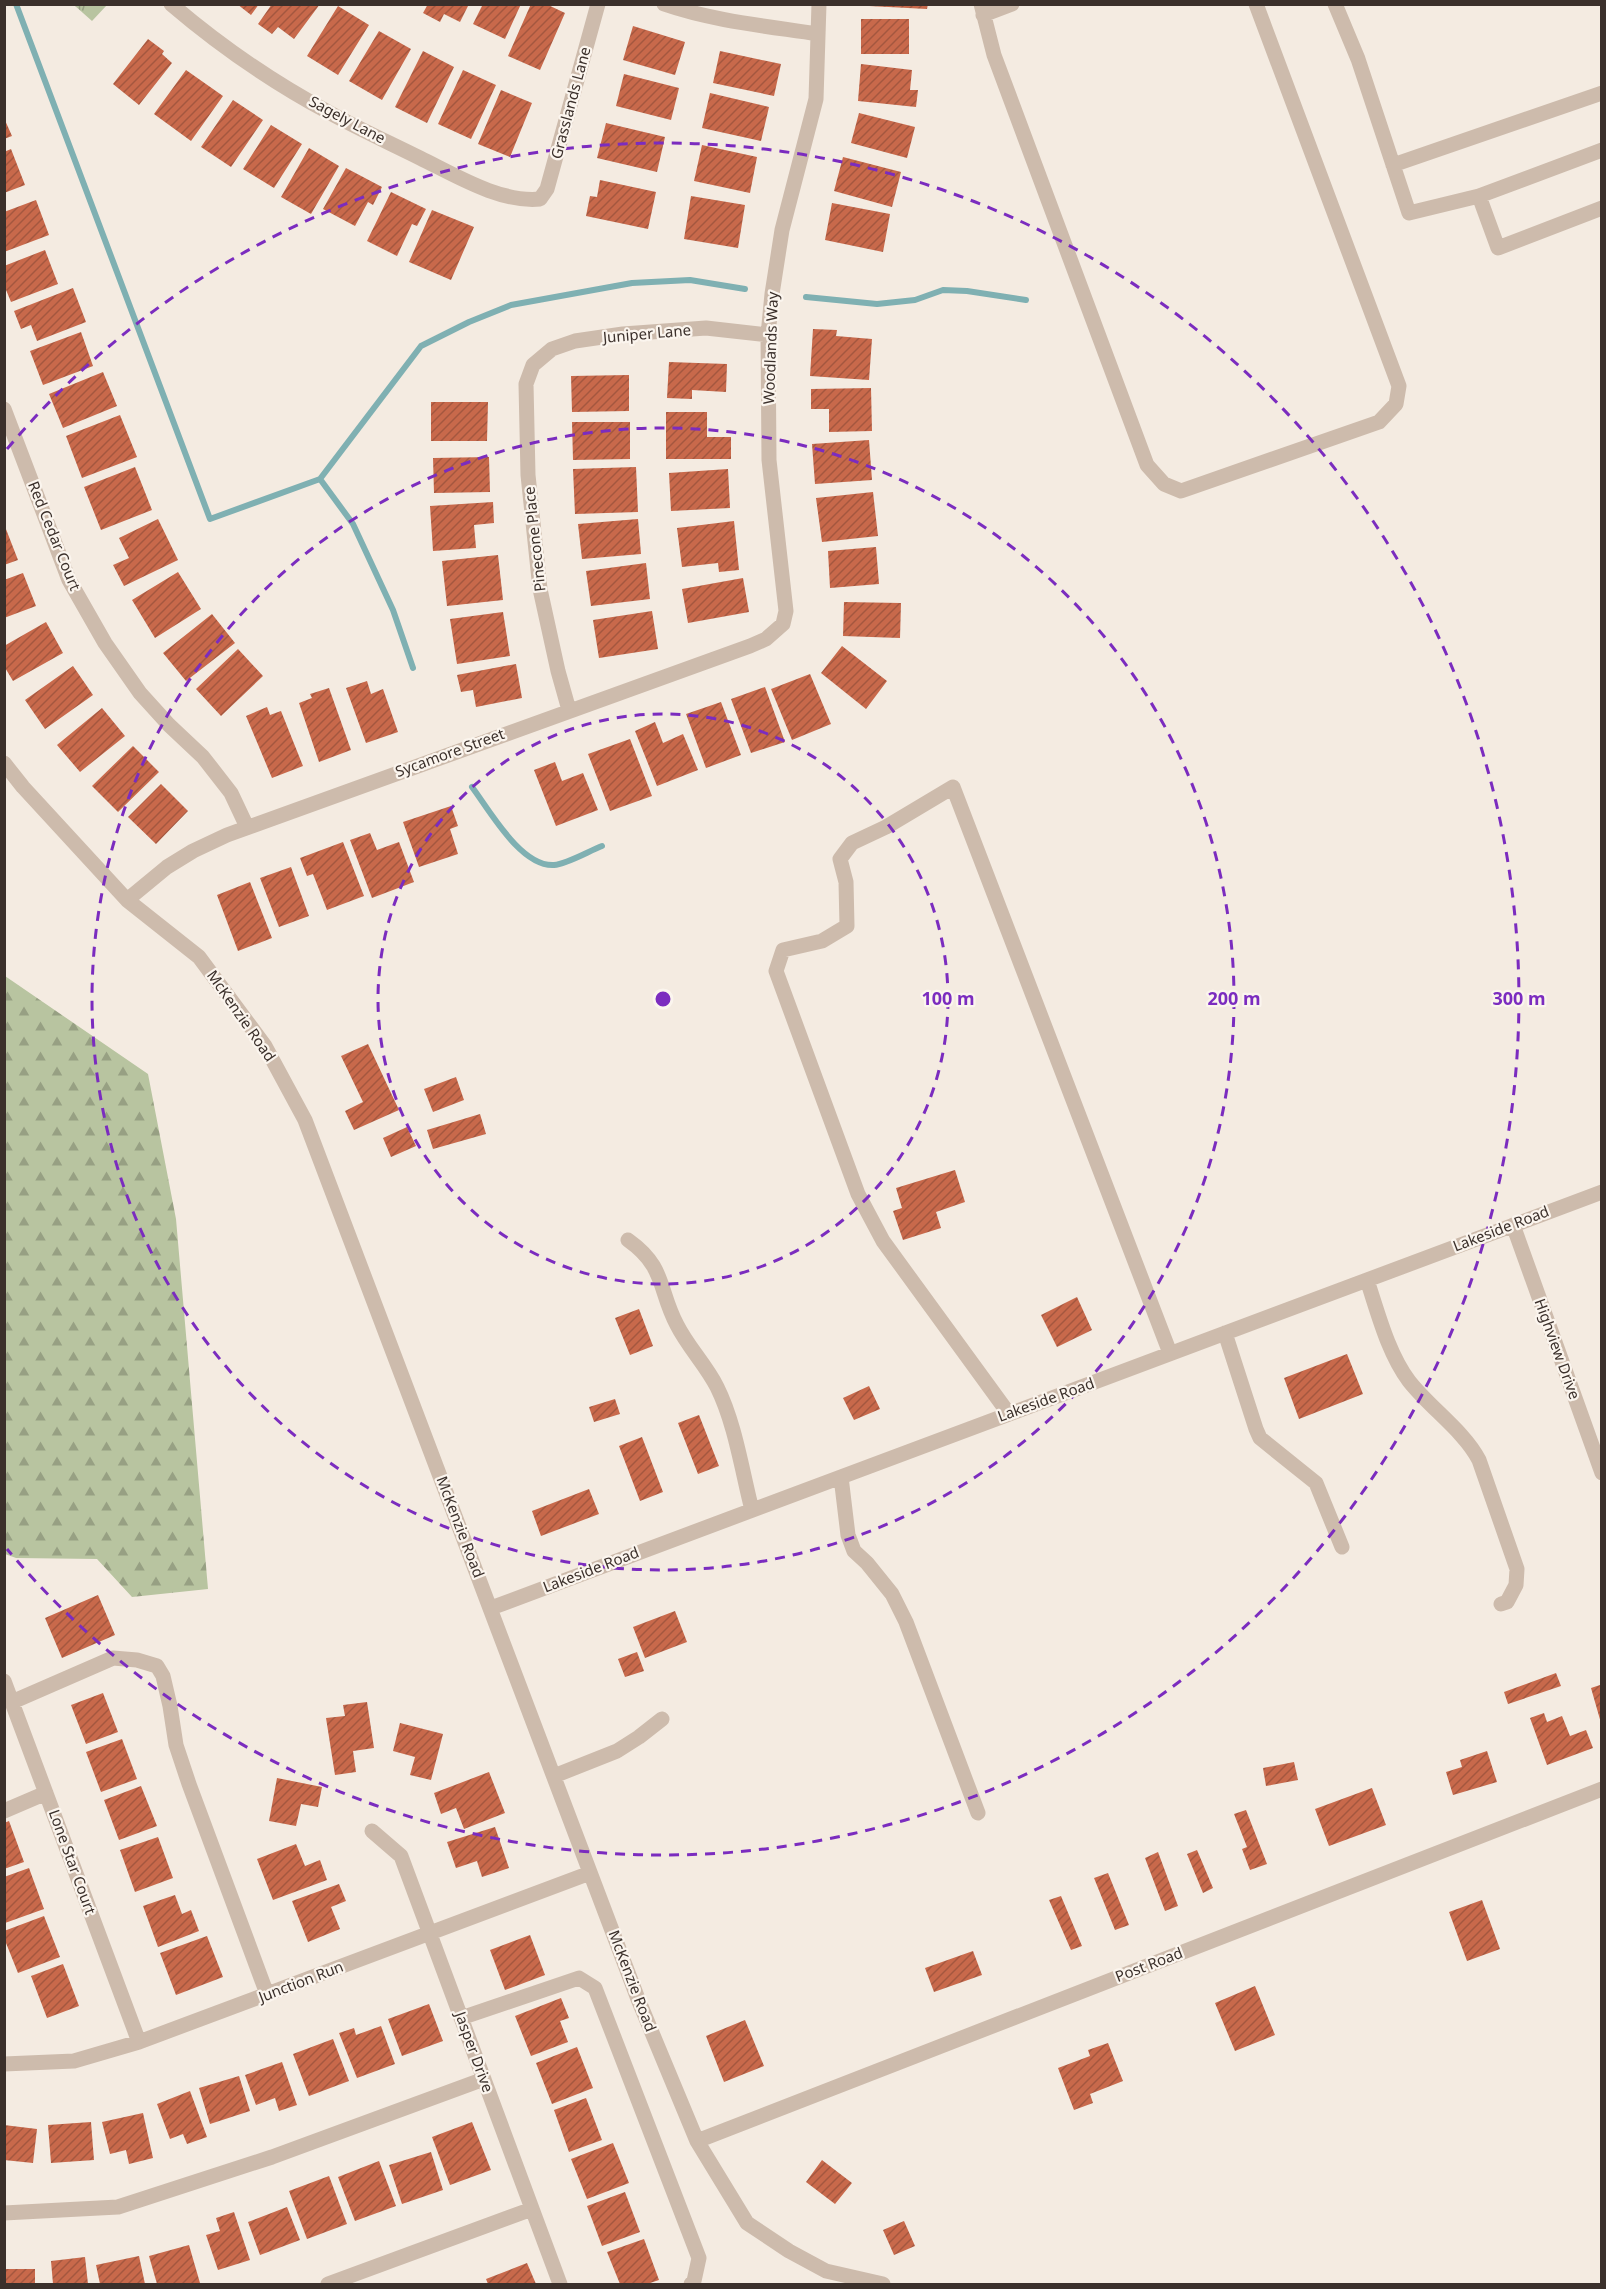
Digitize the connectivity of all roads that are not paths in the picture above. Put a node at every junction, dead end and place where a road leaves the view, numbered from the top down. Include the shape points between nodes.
1 (171, 4) edge
2 (598, 4) edge
3 (664, 4) edge
4 (819, 4) edge
5 (1012, 4) edge
6 (1256, 4) edge
7 (1335, 4) edge
8 (982, 10) edge
9 (818, 33) junction
10 (1602, 93) edge
11 (1602, 150) edge
12 (1393, 165) junction
13 (1479, 196) junction
14 (540, 199) joint
15 (1602, 208) edge
16 (768, 335) junction
17 (533, 365) joint
18 (4, 409) edge
19 (783, 624) joint
20 (569, 710) junction
21 (4, 763) edge
22 (247, 827) junction
23 (127, 900) junction
24 (1602, 1191) edge
25 (1513, 1225) junction
26 (628, 1240) dead end
27 (1367, 1280) junction
28 (1225, 1333) junction
29 (1170, 1353) junction
30 (1009, 1414) junction
31 (1602, 1473) edge
32 (841, 1477) junction
33 (752, 1510) junction
34 (1342, 1547) dead end
35 (1501, 1604) dead end
36 (491, 1608) junction
37 (4, 1682) edge
38 (12, 1702) junction
39 (662, 1719) dead end
40 (554, 1776) junction
41 (1602, 1789) edge
42 (46, 1793) junction
43 (4, 1811) edge
44 (978, 1813) dead end
45 (372, 1831) dead end
46 (590, 1873) junction
47 (430, 1933) junction
48 (267, 1994) junction
49 (461, 2019) junction
50 (139, 2042) junction
51 (4, 2064) edge
52 (484, 2079) junction
53 (697, 2141) junction
54 (532, 2209) junction
55 (4, 2213) edge
56 (328, 2284) edge
57 (560, 2284) edge
58 (691, 2284) edge
59 (884, 2284) edge

1 - 14 street, Sagely Lane via 262,72 329,113 458,177 510,198
2 - 14 street, Grasslands Lane via 547,189
3 - 9 street via 689,13
4 - 9 street, Woodlands Way
5 - 8 street
6 - 8 street via 1399,386 1396,404 1378,422 1181,490 1164,484 1147,465 998,66
7 - 12 street
9 - 16 street, Woodlands Way via 816,99 782,230
10 - 12 street
11 - 13 street
12 - 13 street via 1409,213
13 - 15 street via 1498,248
16 - 17 street, Juniper Lane via 706,328 623,334 575,341 552,349
16 - 19 street, Woodlands Way via 769,460 785,587
17 - 20 street, Pinecone Place via 526,384 528,475 538,577
18 - 22 street, Red Cedar Court via 69,580 105,643 140,693 203,757 231,793
19 - 20 street, Sycamore Street via 766,639 750,646
20 - 22 street, Sycamore Street
21 - 23 street, McKenzie Road
22 - 23 street, Sycamore Street via 193,851
23 - 36 street, McKenzie Road via 199,957 265,1046 305,1120
24 - 25 street, Lakeside Road
25 - 27 street, Lakeside Road
25 - 31 street, Highview Drive
26 - 33 street via 644,1251 655,1266 676,1324 716,1386 726,1408
27 - 28 street, Lakeside Road
27 - 35 street via 1398,1364 1441,1416 1472,1445 1479,1460 1517,1569 1516,1585 1507,1602
28 - 29 street, Lakeside Road
28 - 34 street via 1260,1438 1316,1483
29 - 30 street, Lakeside Road
29 - 30 street via 953,788 852,843 840,859 846,882 847,926 822,941 783,950 776,971 863,1203 883,1241
30 - 32 street, Lakeside Road
32 - 33 street, Lakeside Road
32 - 44 street via 848,1535 854,1551 892,1594 906,1622
33 - 36 street, Lakeside Road
36 - 40 street, McKenzie Road
37 - 38 street, Lone Star Court
38 - 42 street, Lone Star Court
38 - 48 street via 113,1658 157,1666 163,1676 176,1745 189,1784
39 - 40 street via 618,1751
40 - 46 street, McKenzie Road
41 - 53 street, Post Road
42 - 43 street
42 - 50 street, Lone Star Court
45 - 47 street, Jasper Drive via 401,1856
46 - 47 street, Junction Run
46 - 53 street, McKenzie Road
47 - 48 street, Junction Run
47 - 49 street, Jasper Drive
48 - 50 street, Junction Run
49 - 52 street, Jasper Drive
49 - 58 street via 579,1978 595,1988 699,2258
50 - 51 street, Junction Run via 74,2061
52 - 54 street, Jasper Drive
52 - 55 street via 272,2157 118,2206
53 - 59 street, McKenzie Road via 747,2223 826,2271
54 - 56 street
54 - 57 street, Jasper Drive

